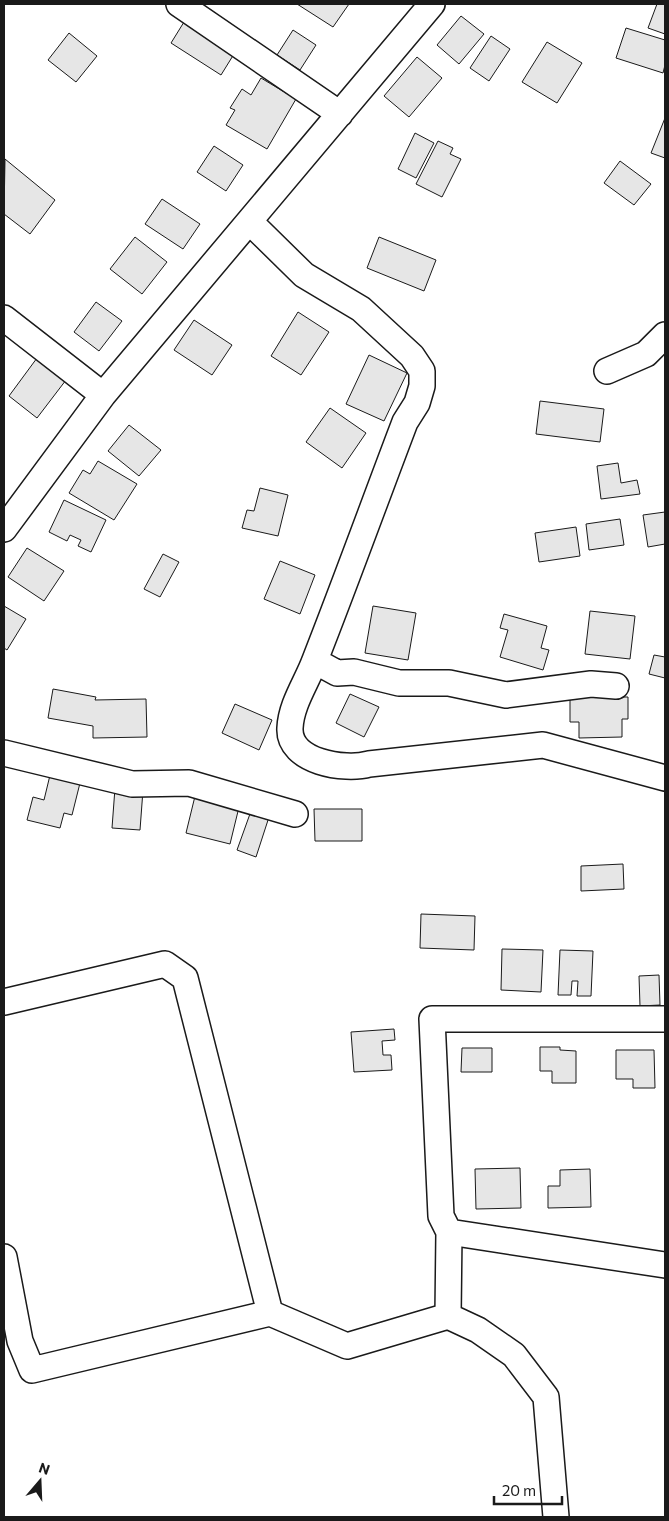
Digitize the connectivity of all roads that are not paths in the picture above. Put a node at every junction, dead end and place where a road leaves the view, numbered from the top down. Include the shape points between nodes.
1 (179, 4) edge
2 (432, 4) edge
3 (340, 114) junction
4 (250, 222) junction
5 (4, 318) edge
6 (665, 335) edge
7 (607, 371) dead end
8 (103, 395) junction
9 (4, 529) edge
10 (315, 661) junction
11 (616, 686) dead end
12 (4, 753) edge
13 (665, 778) edge
14 (295, 814) dead end
15 (4, 1002) edge
16 (665, 1019) edge
17 (449, 1232) junction
18 (4, 1256) edge
19 (665, 1264) edge
20 (270, 1313) junction
21 (448, 1316) junction
22 (556, 1517) edge

1 - 3 street
2 - 3 street
3 - 4 street
4 - 8 street
4 - 10 street via 304,275 361,309 412,356 422,372 417,404 405,422
5 - 8 street
6 - 7 street via 646,354
8 - 9 street
10 - 11 street via 337,673 354,672 399,683 449,683 506,695 591,684
10 - 13 street via 294,709 290,729 293,742 300,750 327,763 356,768 543,745
12 - 14 street via 132,784 189,783
15 - 20 street via 164,964 185,978
16 - 17 street via 432,1019 441,1216
17 - 19 street
17 - 21 street
18 - 20 street via 20,1341 32,1370
20 - 21 street via 347,1346
21 - 22 street via 478,1330 514,1355 546,1397

